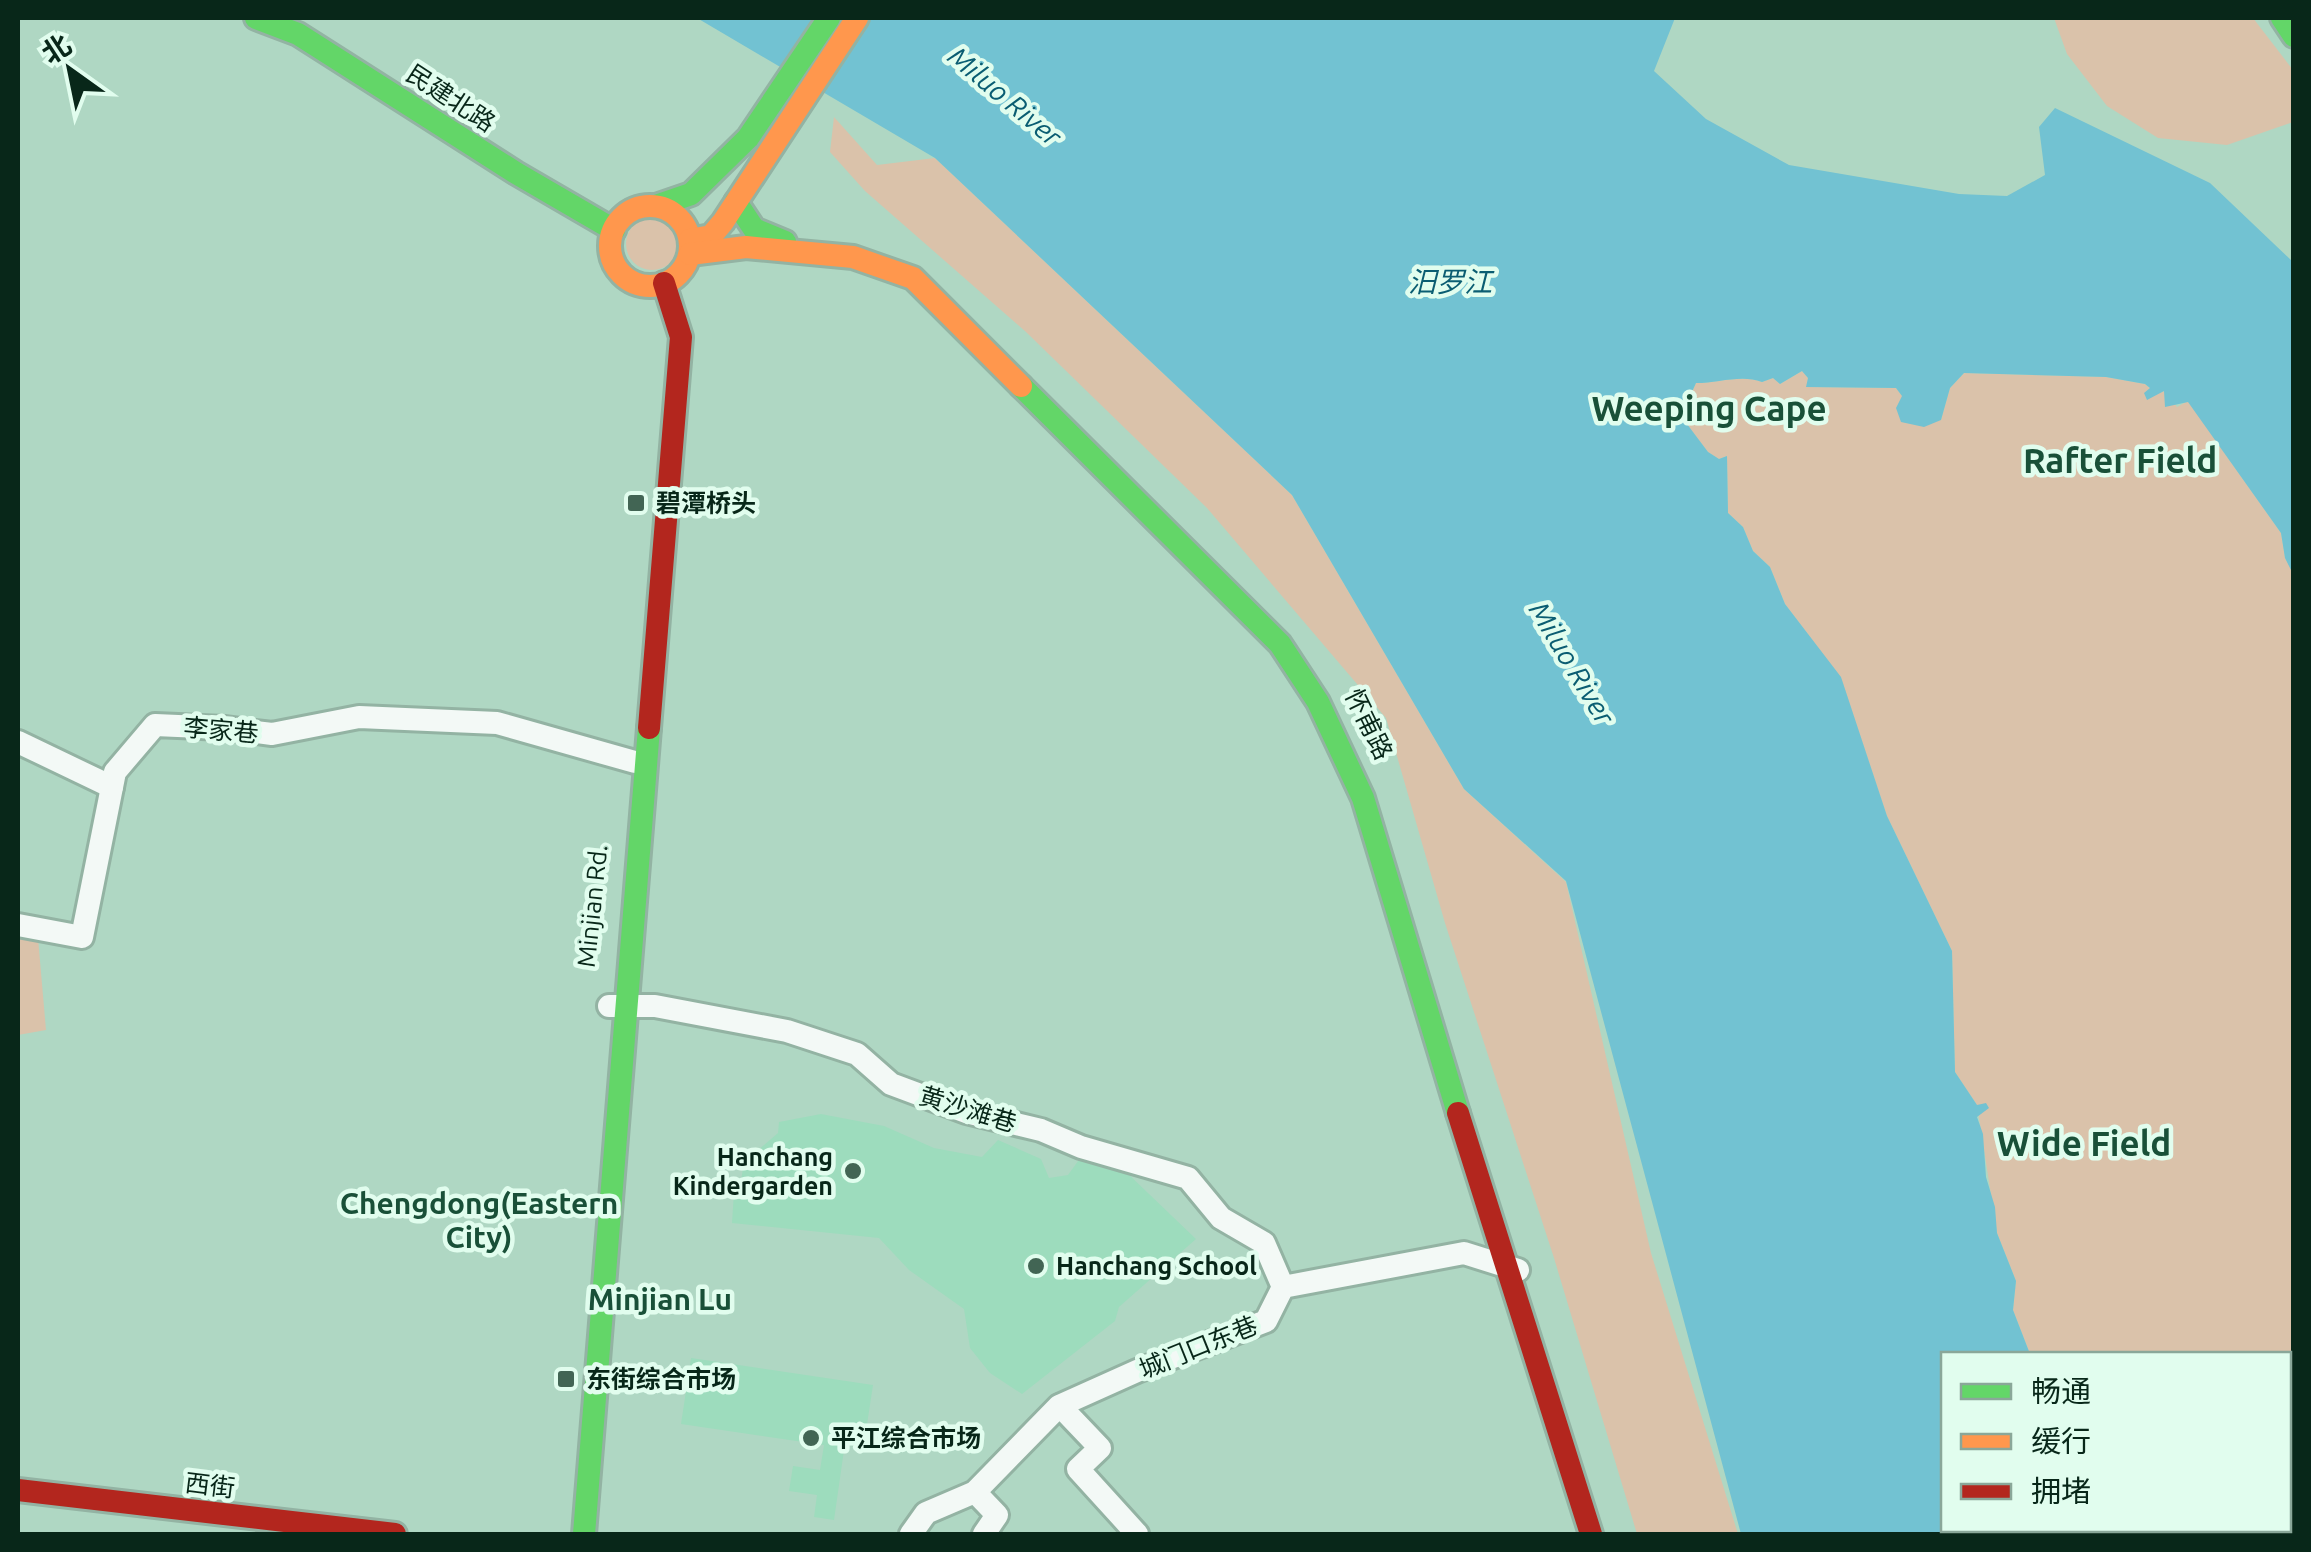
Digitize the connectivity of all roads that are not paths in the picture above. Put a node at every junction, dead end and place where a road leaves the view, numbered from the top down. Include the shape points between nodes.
1 (256, 18) edge
2 (281, 18) edge
3 (829, 18) edge
4 (857, 18) edge
5 (2282, 18) edge
6 (2294, 36) edge
7 (736, 202) junction
8 (656, 206) junction
9 (618, 224) junction
10 (690, 247) junction
11 (657, 285) junction
12 (18, 742) edge
13 (636, 762) junction
14 (112, 786) junction
15 (18, 925) edge
16 (619, 1005) junction
17 (1513, 1269) junction
18 (1284, 1287) junction
19 (1060, 1406) junction
20 (18, 1490) edge
21 (975, 1492) junction
22 (18, 1503) edge
23 (273, 1534) edge
24 (396, 1534) edge
25 (564, 1534) edge
26 (584, 1534) edge
27 (911, 1534) edge
28 (984, 1534) edge
29 (1136, 1534) edge
30 (1591, 1534) edge
31 (1602, 1534) edge

1 - 9 main road, 民建北路 via 298,34 516,174
2 - 9 main road
3 - 8 main road via 748,138 690,194
4 - 7 main road
5 - 6 main road
7 - 10 main road via 711,236
7 - 17 main road, 怀甫路 via 754,230 783,242 854,247 920,268 1254,599 1294,650 1326,696 1374,796
8 - 9 main road
8 - 10 main road via 678,217
9 - 11 main road via 611,254 616,267 626,277
10 - 11 main road via 685,266
10 - 17 main road via 852,257 912,278 1280,644 1318,702 1364,798 1484,1200
11 - 13 main road, Minjian Rd. via 666,337
11 - 16 main road via 681,337
12 - 14 street
13 - 14 street, 李家巷 via 498,724 360,717 272,734 155,725 115,772
13 - 16 main road, Minjian Rd.
14 - 15 street, 李家巷 via 82,937
16 - 18 street, 黄沙滩巷 via 788,1031 857,1054 891,1084 966,1112 1188,1178 1221,1218 1264,1243
16 - 25 main road, Minjian Rd.
16 - 26 main road
17 - 18 street via 1464,1253
17 - 30 main road
17 - 31 main road, 怀甫路
18 - 19 street, 城门口东巷 via 1266,1321
19 - 21 street, 城门口东巷
19 - 29 street via 1100,1448 1078,1469
20 - 24 main road, 西街
21 - 27 street, 城门口东巷 via 926,1512
21 - 28 street via 996,1515
22 - 23 main road, 西街

